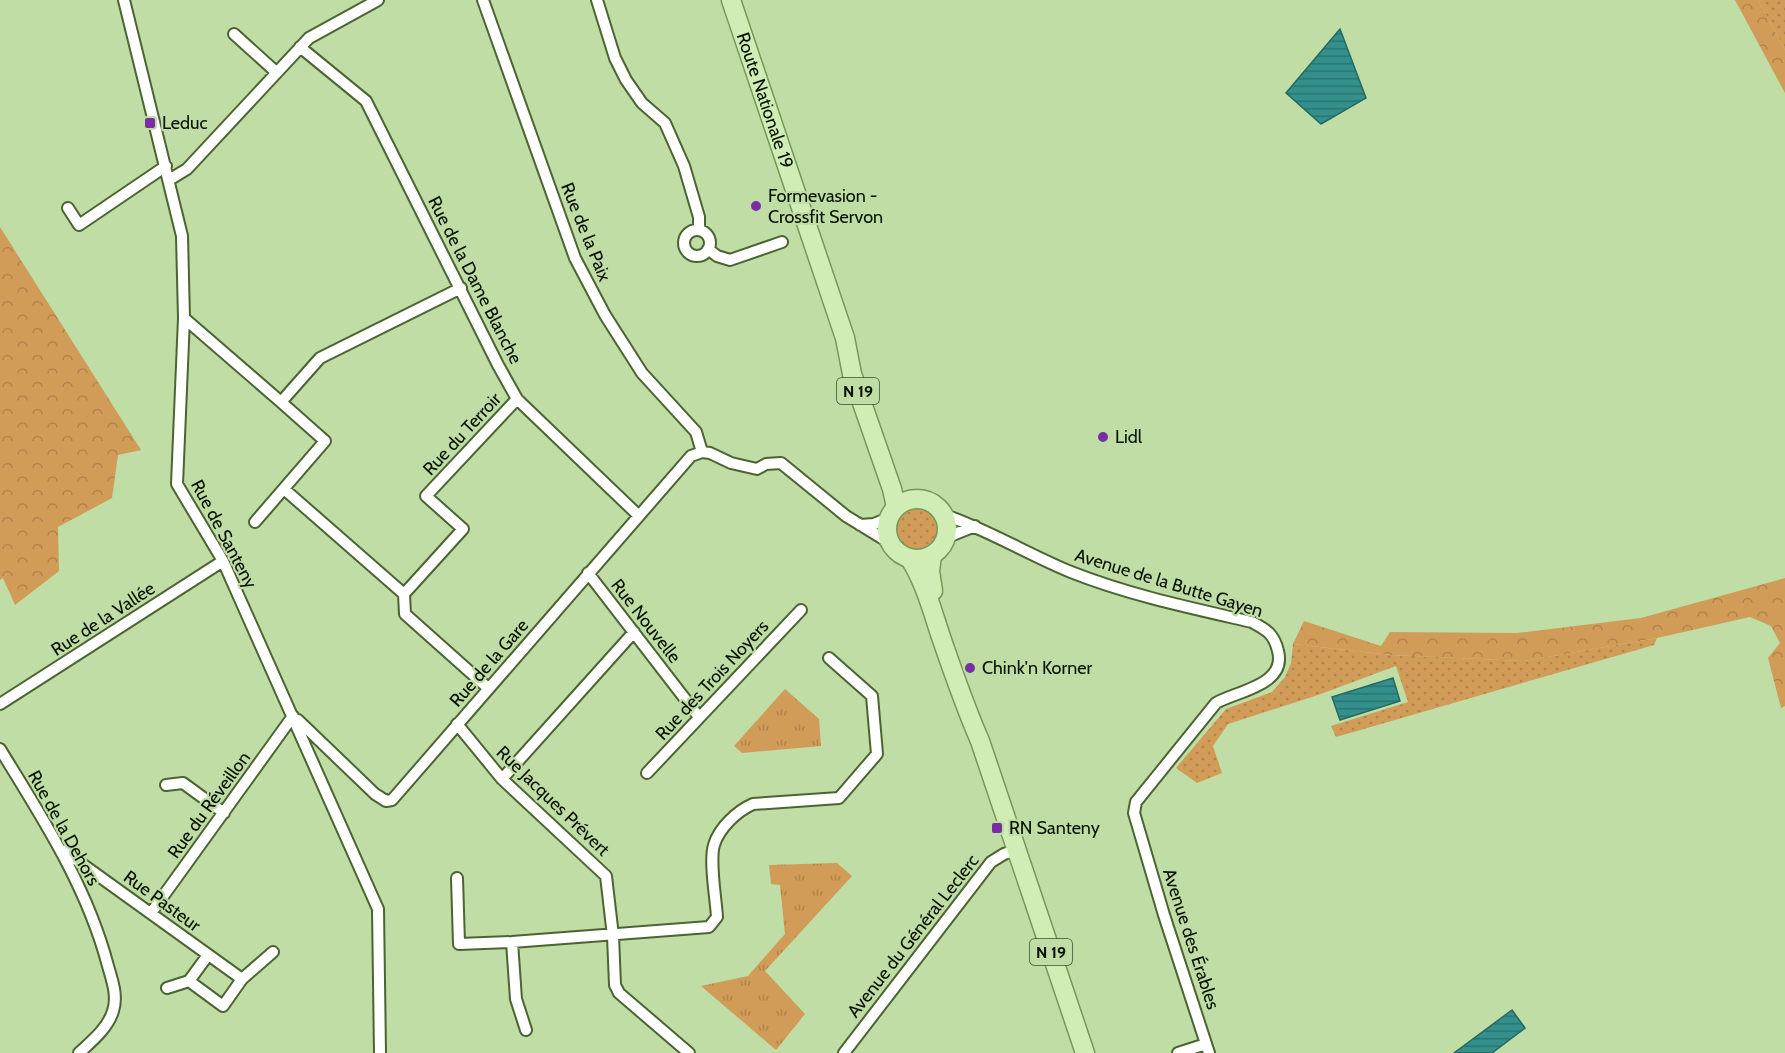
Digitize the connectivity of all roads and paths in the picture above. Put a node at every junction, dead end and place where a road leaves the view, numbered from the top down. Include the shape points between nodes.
1 (124, 0) edge
2 (378, 0) edge
3 (483, 0) edge
4 (597, 0) edge
5 (731, 0) edge
6 (234, 34) dead end
7 (300, 47) junction
8 (276, 72) junction
9 (166, 166) junction
10 (170, 180) junction
11 (68, 208) dead end
12 (699, 230) junction
13 (782, 242) dead end
14 (708, 249) junction
15 (461, 288) junction
16 (184, 318) junction
17 (845, 338) junction
18 (517, 399) junction
19 (281, 402) junction
20 (702, 452) junction
21 (284, 489) junction
22 (913, 499) junction
23 (892, 513) junction
24 (942, 514) junction
25 (639, 516) junction
26 (255, 522) dead end
27 (860, 525) junction
28 (975, 526) junction
29 (945, 538) junction
30 (890, 543) junction
31 (932, 555) junction
32 (910, 559) junction
33 (223, 561) junction
34 (588, 573) junction
35 (404, 594) junction
36 (801, 610) dead end
37 (634, 632) junction
38 (829, 658) dead end
39 (488, 688) junction
40 (0, 704) edge
41 (293, 716) junction
42 (699, 717) junction
43 (457, 724) junction
44 (980, 741) junction
45 (0, 749) edge
46 (647, 773) dead end
47 (502, 779) junction
48 (166, 784) dead end
49 (224, 813) junction
50 (1141, 836) joint
51 (61, 849) junction
52 (1016, 850) junction
53 (457, 878) dead end
54 (150, 913) junction
55 (613, 936) junction
56 (512, 942) junction
57 (273, 952) dead end
58 (208, 955) junction
59 (242, 979) junction
60 (189, 981) junction
61 (167, 988) dead end
62 (526, 1030) dead end
63 (1208, 1048) edge
64 (79, 1053) edge
65 (380, 1053) edge
66 (688, 1053) edge
67 (844, 1053) edge
68 (1085, 1053) edge
69 (1178, 1053) edge

1 - 9 street, Rue de Santeny
2 - 7 street via 320,30
3 - 20 street, Rue de la Paix via 575,258 642,373 696,432
4 - 12 street via 626,80 642,103 665,123 684,166
5 - 17 main road, Route Nationale 19 / N 19
6 - 8 street
7 - 8 street
7 - 15 street, Rue de la Dame Blanche via 366,101
8 - 10 street via 188,169
9 - 10 street, Rue de Santeny
9 - 11 street via 79,225
10 - 16 street, Rue de Santeny via 182,236
12 - 14 street via 709,237
12 - 14 street via 686,238 687,249 697,255
13 - 14 street via 730,260
15 - 18 street, Rue de la Dame Blanche
15 - 19 street via 320,358
16 - 19 street
16 - 33 street, Rue de Santeny via 177,484
17 - 22 main road, Route Nationale 19 / N 19 via 866,387 893,473
17 - 23 main road, Route Nationale 19 / N 19 via 852,374 892,489
18 - 25 street, Rue de la Dame Blanche
18 - 35 street, Rue du Terroir via 426,496 463,529
19 - 21 street via 325,441
20 - 25 street, Rue de la Gare via 691,456
20 - 27 street via 757,469 781,463
21 - 26 street
21 - 35 street
22 - 23 main road
22 - 24 main road via 933,504
23 - 27 street via 874,524
23 - 30 main road via 886,529
24 - 28 street, Avenue de la Butte Gayen
24 - 29 main road via 947,528
25 - 34 street, Rue de la Gare
27 - 30 street
28 - 29 street
28 - 50 street, Avenue de la Butte Gayen via 1106,584 1252,622 1270,631 1276,641 1280,656 1271,677 1216,703 1136,802 1134,813
29 - 31 main road
30 - 32 main road
31 - 32 main road
31 - 44 main road, N 19 via 932,589 975,714
32 - 44 main road, N 19 via 926,591
33 - 40 street, Rue de la Vallée
33 - 41 street, Rue de Santeny
34 - 37 street, Rue Nouvelle
34 - 39 street, Rue de la Gare
35 - 39 street via 405,614
36 - 42 street, Rue des Trois Noyers
37 - 42 street, Rue Nouvelle
37 - 47 street
38 - 55 street via 872,696 877,754 839,798 753,804 741,809 714,845 717,917 709,927
39 - 43 street, Rue de la Gare
41 - 43 street, Rue de la Gare via 386,801 392,800
41 - 49 street, Rue du Réveillon
41 - 65 street, Rue de Santeny via 378,909
42 - 46 street, Rue des Trois Noyers
43 - 47 street, Rue Jacques Prévert
44 - 52 main road, N 19
45 - 51 street, Rue de la Dehors
47 - 55 street, Rue Jacques Prévert via 606,876
48 - 49 street via 183,783
49 - 54 street, Rue du Réveillon
50 - 63 street, Avenue des Érables
51 - 54 street, Rue Pasteur
51 - 64 street, Rue de la Dehors via 88,906 116,996 108,1021
52 - 67 street, Avenue du Général Leclerc via 990,862
52 - 68 main road, N 19
53 - 56 street via 459,944
54 - 58 street, Rue Pasteur
55 - 56 street
55 - 66 street, Rue Jacques Prévert via 615,985 619,993
56 - 62 street via 516,999
57 - 59 street
58 - 59 street, Rue Pasteur
58 - 60 street
59 - 60 street via 223,1006
60 - 61 street
63 - 69 street

